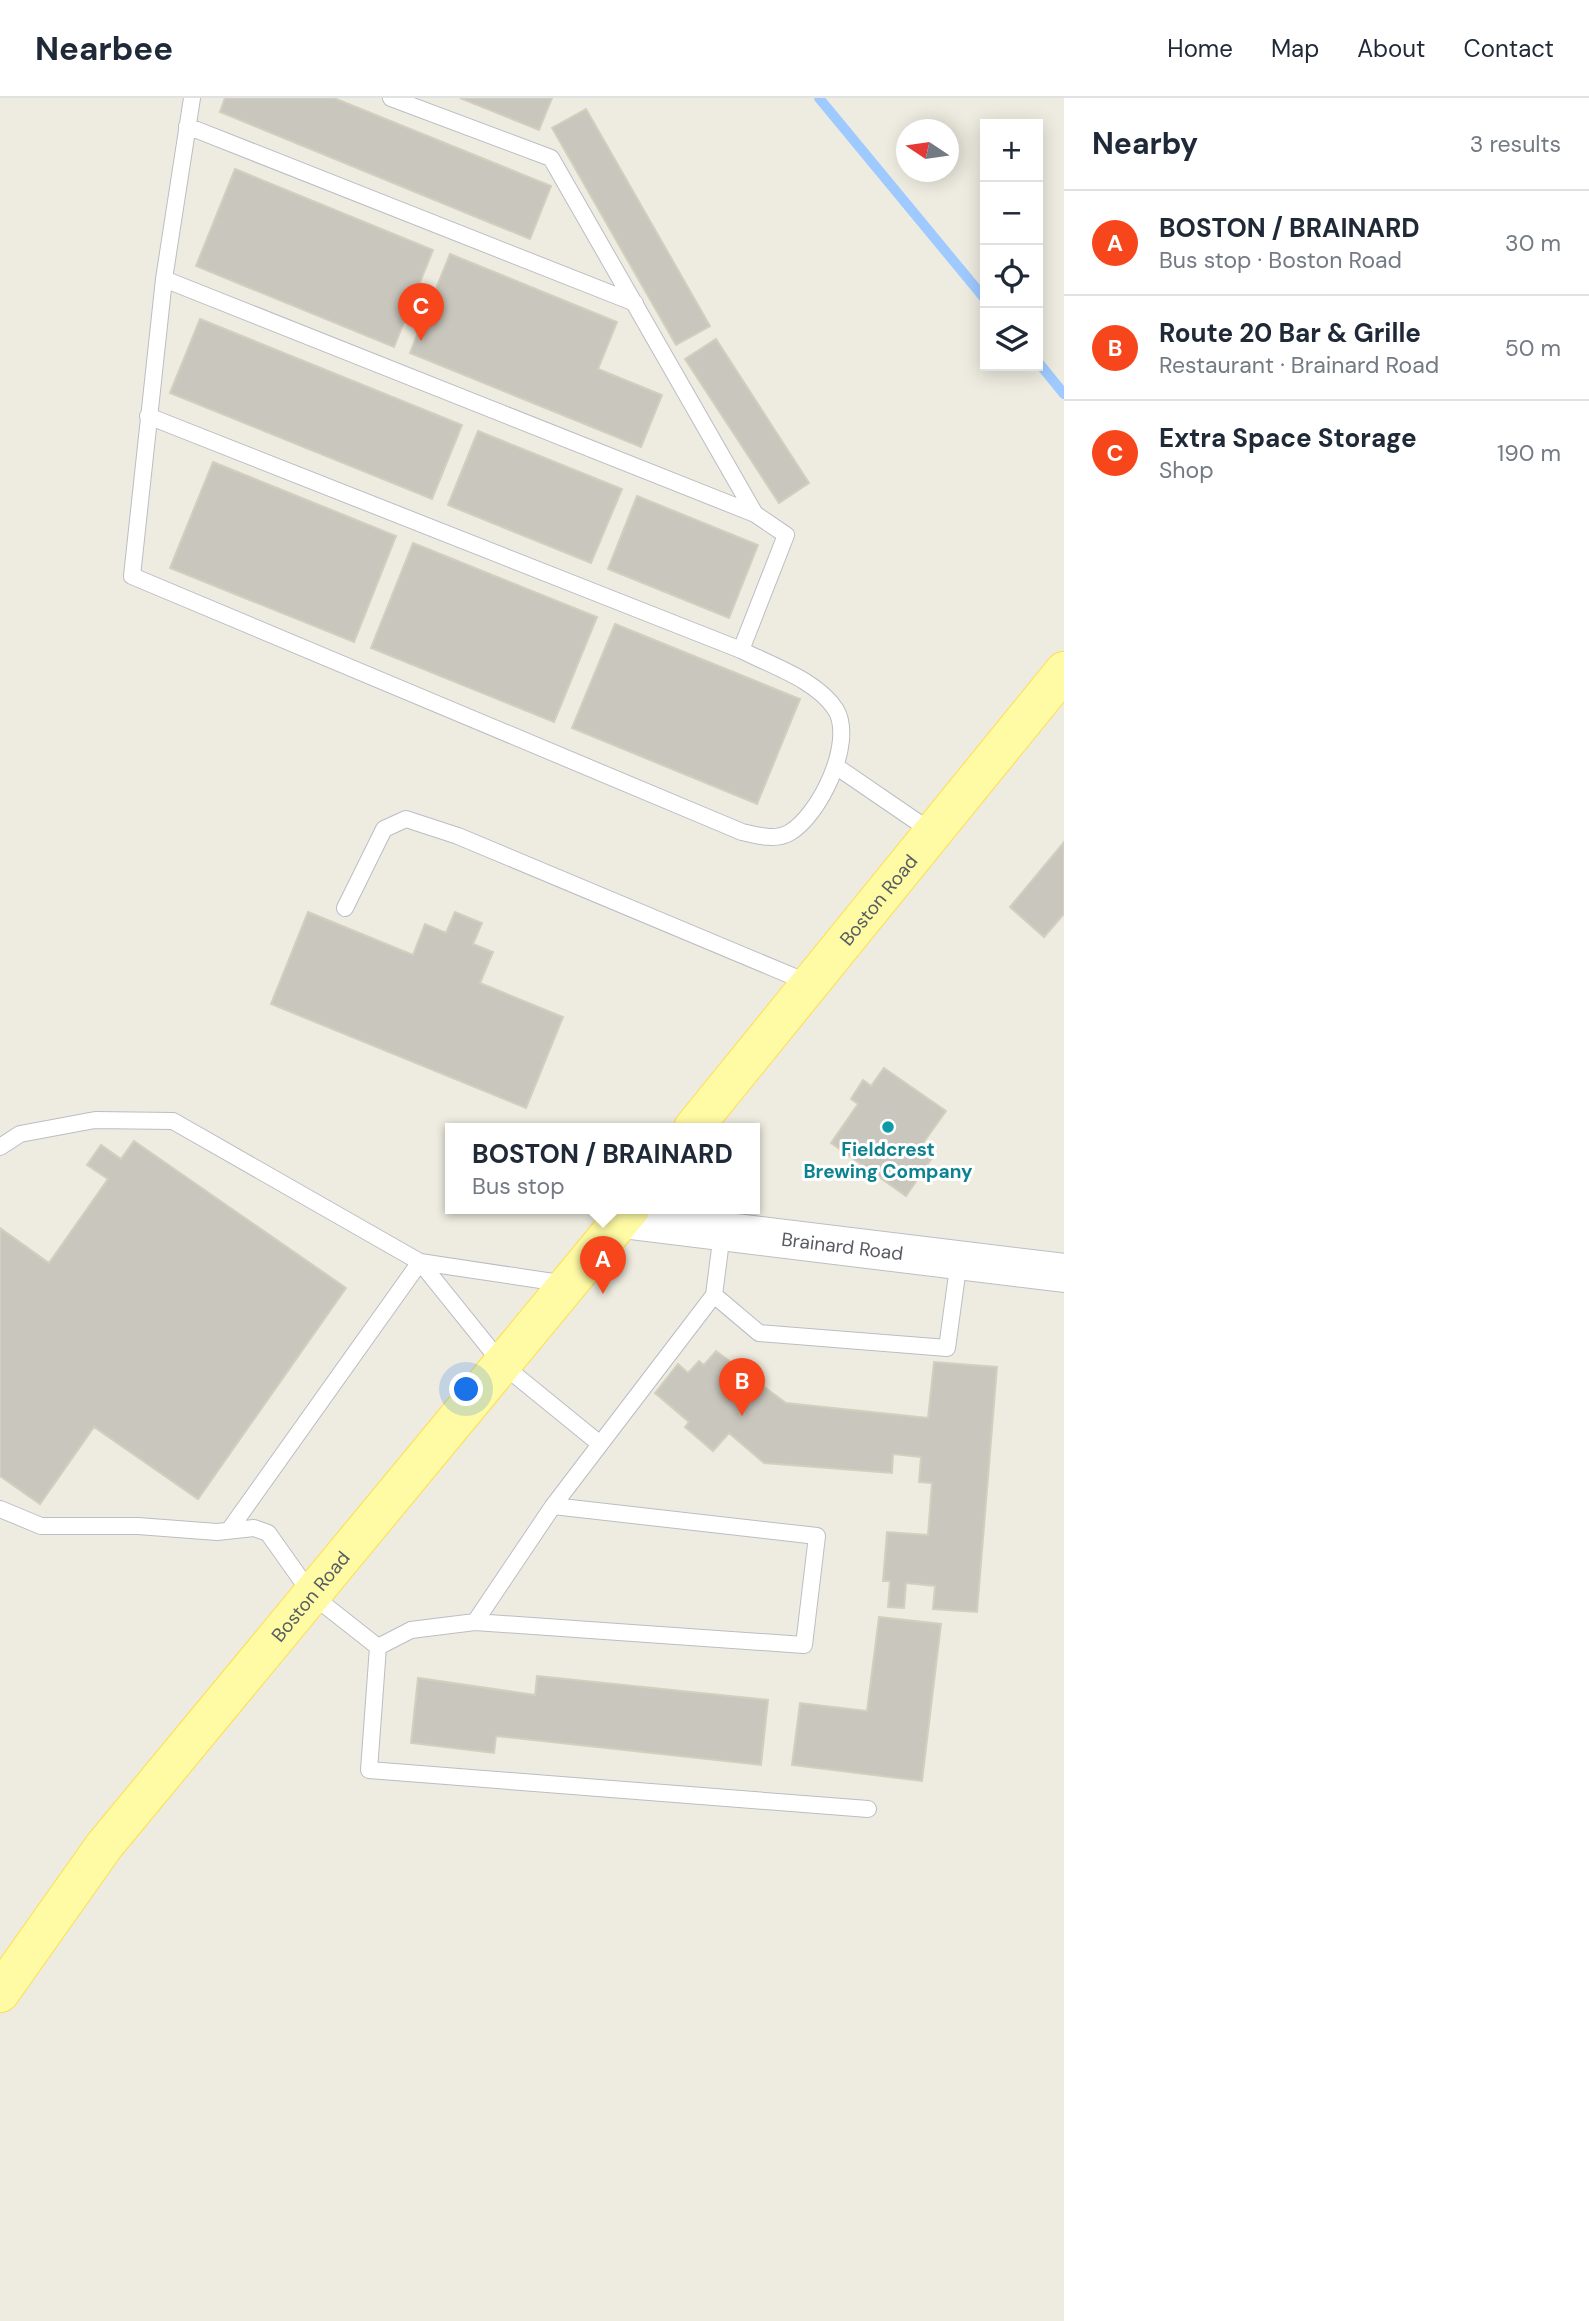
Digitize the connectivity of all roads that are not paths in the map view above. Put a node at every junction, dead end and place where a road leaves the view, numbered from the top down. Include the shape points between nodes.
1 (192, 98) edge
2 (391, 98) edge
3 (187, 126) junction
4 (164, 279) junction
5 (635, 303) junction
6 (148, 416) junction
7 (755, 514) junction
8 (741, 650) junction
9 (1064, 671) edge
10 (837, 767) junction
11 (932, 832) junction
12 (345, 908) dead end
13 (809, 983) junction
14 (698, 1123) edge
15 (0, 1147) edge
16 (626, 1214) edge
17 (722, 1233) junction
18 (959, 1260) junction
19 (420, 1262) junction
20 (1064, 1273) edge
21 (569, 1284) junction
22 (713, 1295) junction
23 (503, 1365) junction
24 (600, 1444) junction
25 (553, 1506) junction
26 (0, 1509) edge
27 (230, 1529) junction
28 (312, 1595) junction
29 (475, 1622) junction
30 (378, 1647) junction
31 (868, 1809) dead end
32 (0, 1993) edge

1 - 3 lane
2 - 5 lane via 551,158
3 - 4 lane
3 - 5 lane
4 - 6 lane
4 - 7 lane
5 - 7 lane
6 - 8 lane
6 - 10 lane via 132,576 741,832 787,835 801,824
7 - 8 lane via 786,535
8 - 10 lane via 821,692 837,712 843,737
9 - 11 main road, Boston Road
10 - 11 lane
11 - 13 main road, Boston Road
12 - 13 lane via 384,829 406,819 458,836
13 - 14 main road, Boston Road
15 - 19 lane via 20,1134 95,1120 173,1121
16 - 17 street, Brainard Road
16 - 21 main road, Boston Road
17 - 18 street, Brainard Road
17 - 22 lane
18 - 20 street, Brainard Road
18 - 22 lane via 947,1348 759,1333
19 - 21 lane
19 - 23 lane
19 - 27 lane
21 - 23 main road, Boston Road
22 - 24 lane
23 - 24 lane
23 - 28 main road, Boston Road
24 - 25 lane
25 - 29 lane
25 - 29 lane via 817,1536 804,1645
26 - 27 lane via 41,1527
27 - 28 lane via 254,1528 268,1533
28 - 30 lane
28 - 32 main road, Boston Road via 104,1846
29 - 30 lane via 411,1630
30 - 31 lane via 369,1770

